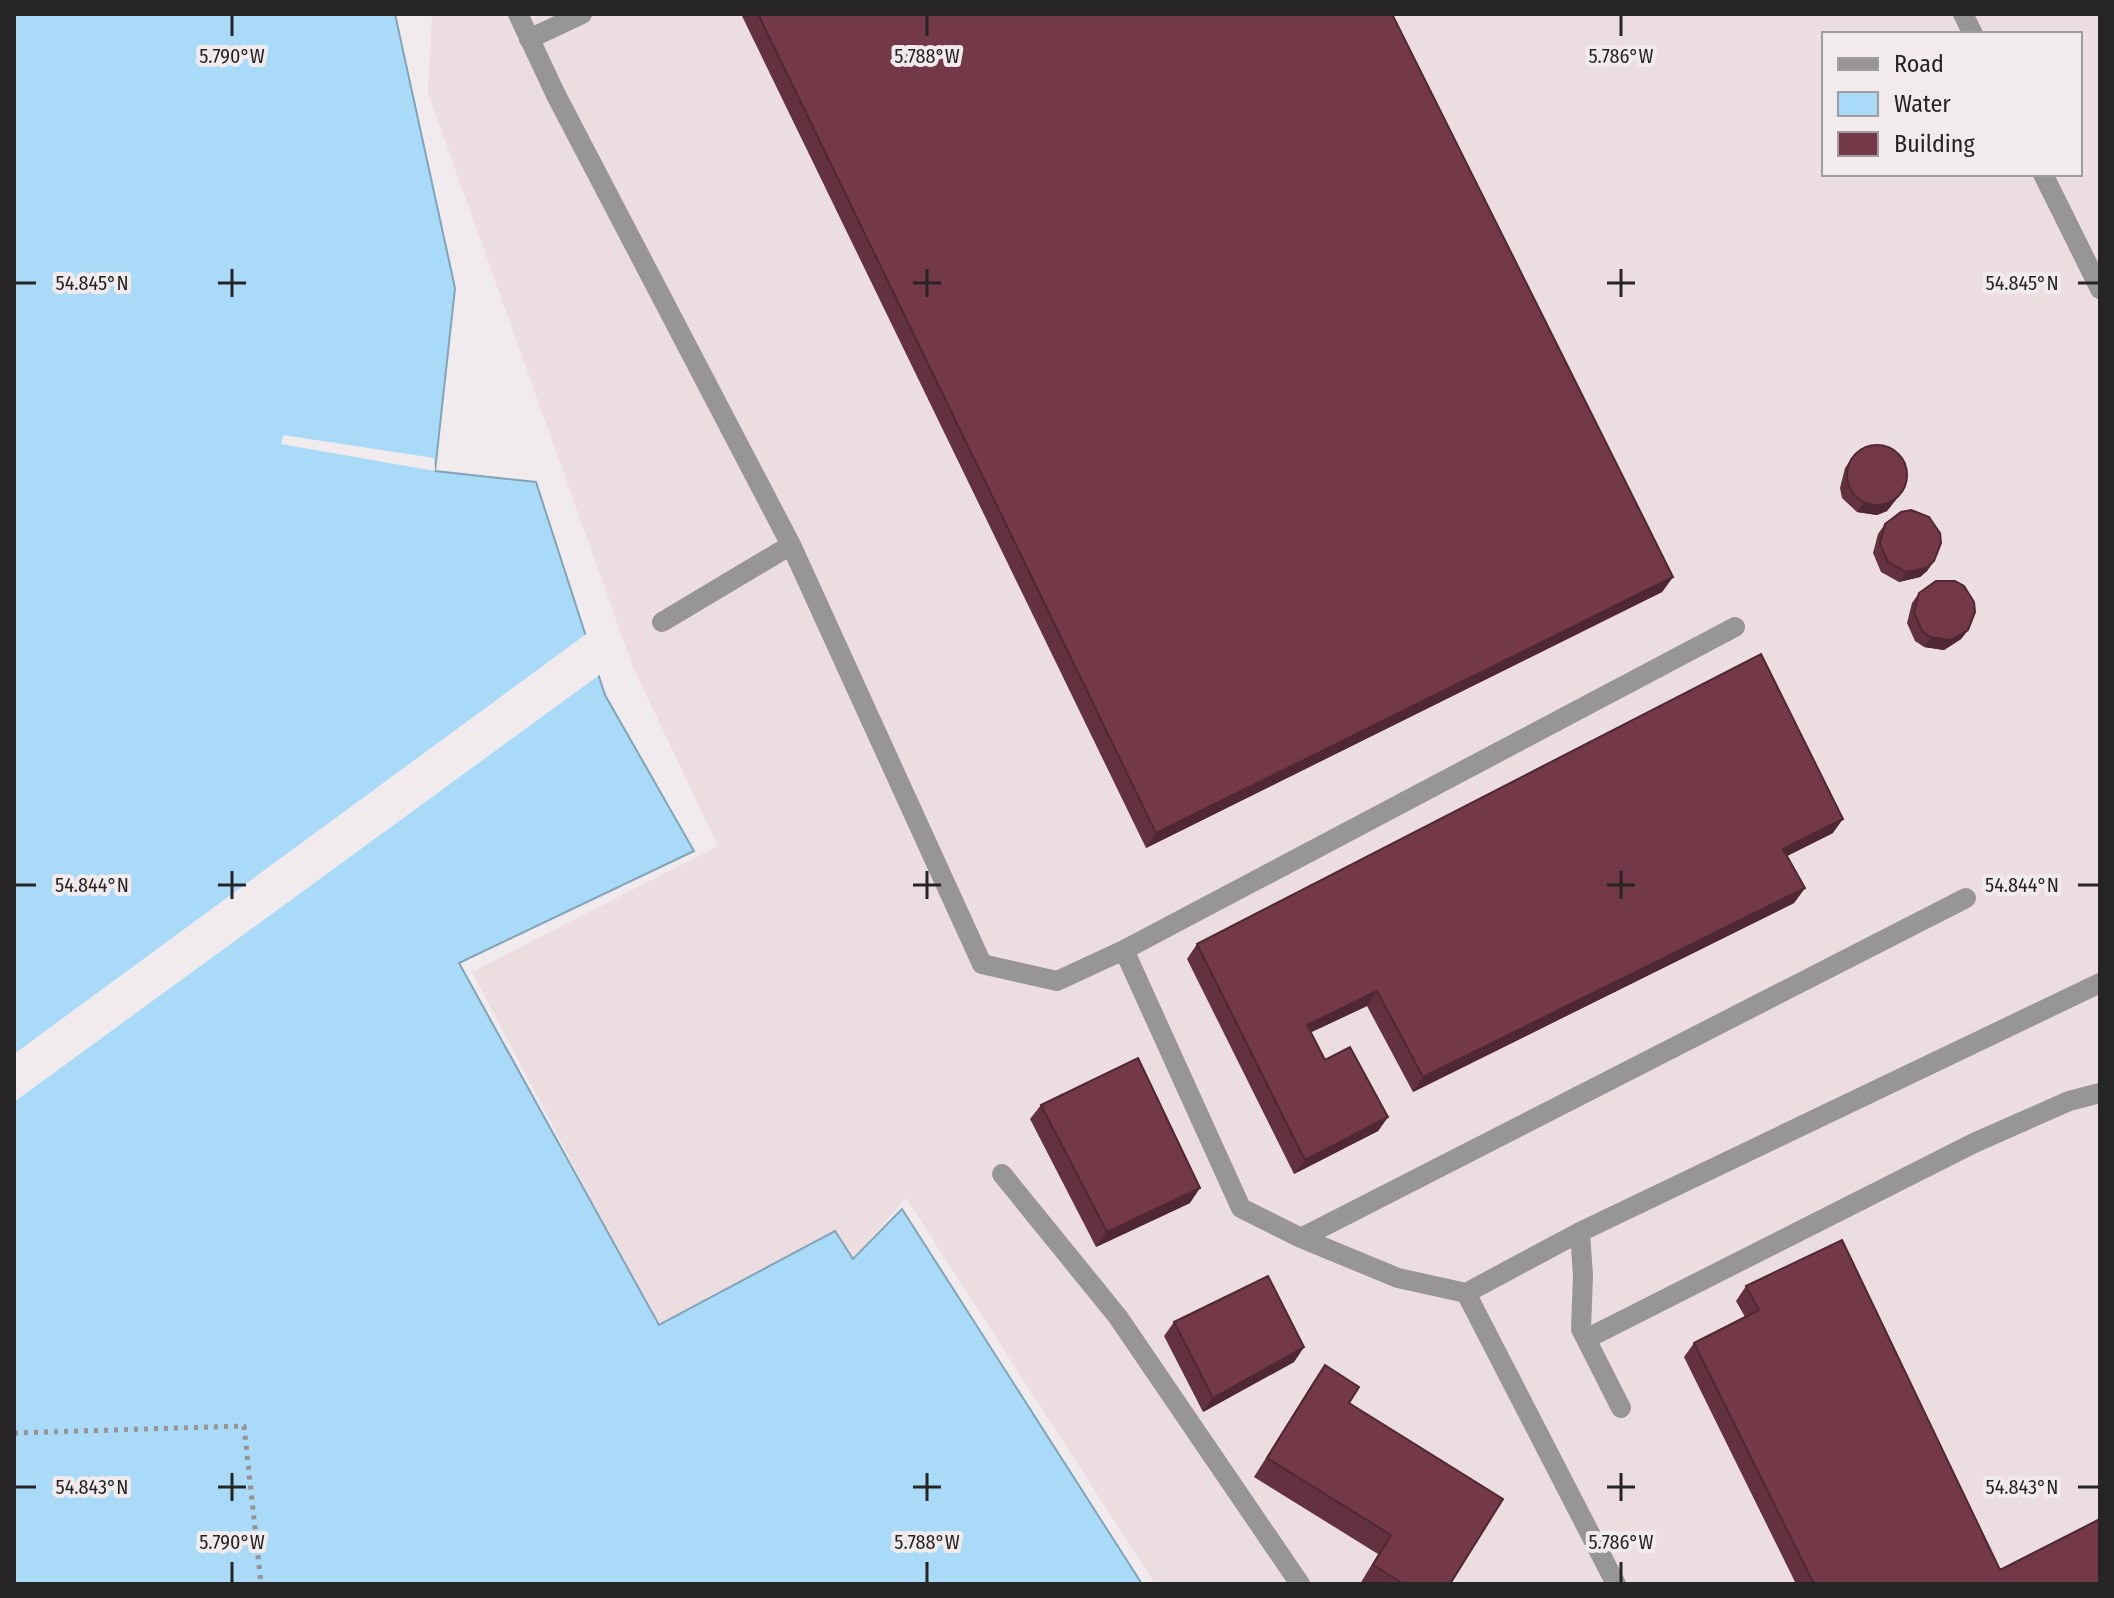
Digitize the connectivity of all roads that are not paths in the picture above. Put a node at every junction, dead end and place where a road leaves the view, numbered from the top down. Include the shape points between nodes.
1 (518, 14) edge
2 (582, 14) edge
3 (1963, 14) edge
4 (1972, 32) edge
5 (529, 39) junction
6 (2044, 176) edge
7 (2100, 289) edge
8 (791, 545) junction
9 (662, 622) dead end
10 (1735, 627) dead end
11 (1966, 898) dead end
12 (1124, 950) junction
13 (2100, 983) edge
14 (2100, 1093) edge
15 (1002, 1174) dead end
16 (1580, 1232) junction
17 (1301, 1238) junction
18 (1466, 1293) junction
19 (1586, 1339) junction
20 (1621, 1408) dead end
21 (1300, 1584) edge
22 (1616, 1584) edge

1 - 5 street
2 - 5 street
3 - 4 street
5 - 8 street
6 - 7 street
8 - 9 street
8 - 12 street via 982,964 1057,981
10 - 12 street
11 - 17 street
12 - 17 street via 1241,1208
13 - 16 street
14 - 19 street via 1974,1143
15 - 21 street via 1118,1317
16 - 18 street
16 - 19 street via 1581,1329
17 - 18 street via 1398,1278
18 - 22 street
19 - 20 street

